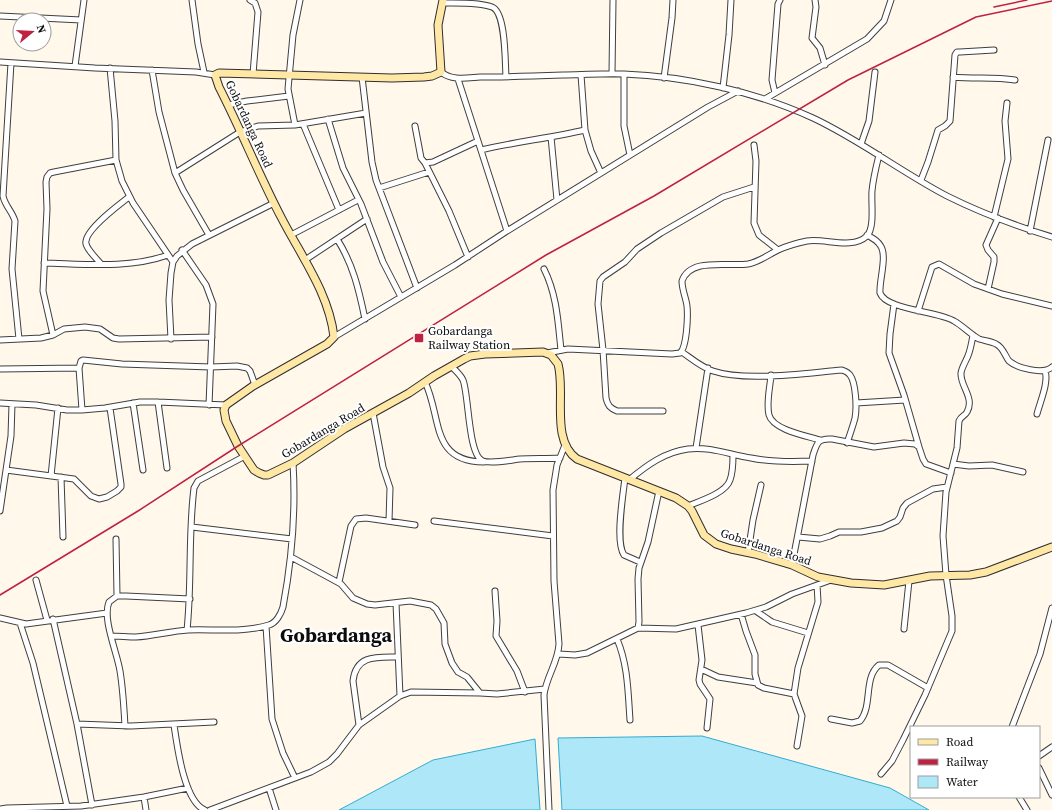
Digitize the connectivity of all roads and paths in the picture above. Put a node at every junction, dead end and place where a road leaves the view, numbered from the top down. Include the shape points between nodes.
1 (84, 0) edge
2 (192, 0) edge
3 (250, 0) edge
4 (300, 0) edge
5 (613, 0) edge
6 (673, 0) edge
7 (731, 0) edge
8 (780, 0) edge
9 (814, 0) edge
10 (891, 0) edge
11 (443, 1) edge
12 (0, 16) edge
13 (81, 20) junction
14 (994, 50) dead end
15 (0, 62) edge
16 (11, 63) junction
17 (825, 65) junction
18 (75, 66) junction
19 (110, 68) junction
20 (152, 70) junction
21 (204, 72) junction
22 (440, 72) junction
23 (875, 72) dead end
24 (253, 74) junction
25 (290, 74) junction
26 (612, 74) junction
27 (624, 74) junction
28 (215, 75) junction
29 (581, 75) junction
30 (362, 77) junction
31 (506, 77) junction
32 (953, 77) junction
33 (664, 78) junction
34 (458, 79) junction
35 (1015, 80) dead end
36 (723, 88) junction
37 (738, 92) junction
38 (775, 93) junction
39 (288, 96) junction
40 (765, 99) junction
41 (1007, 103) dead end
42 (228, 105) junction
43 (366, 113) junction
44 (328, 119) junction
45 (303, 124) junction
46 (295, 125) junction
47 (415, 126) dead end
48 (585, 130) junction
49 (240, 132) junction
50 (551, 137) junction
51 (1048, 140) dead end
52 (478, 142) junction
53 (861, 144) junction
54 (754, 145) dead end
55 (481, 150) junction
56 (630, 155) junction
57 (879, 155) junction
58 (116, 160) junction
59 (425, 163) junction
60 (175, 172) junction
61 (429, 172) junction
62 (601, 173) junction
63 (921, 180) junction
64 (754, 187) junction
65 (378, 188) junction
66 (2, 196) edge
67 (129, 197) junction
68 (358, 200) junction
69 (557, 200) junction
70 (274, 203) junction
71 (339, 210) junction
72 (996, 218) junction
73 (367, 220) junction
74 (507, 231) junction
75 (1030, 231) junction
76 (291, 234) junction
77 (209, 235) junction
78 (867, 235) junction
79 (1052, 237) edge
80 (337, 239) junction
81 (182, 250) junction
82 (778, 250) junction
83 (168, 255) junction
84 (468, 257) junction
85 (305, 260) junction
86 (173, 262) junction
87 (44, 263) junction
88 (101, 264) junction
89 (544, 269) dead end
90 (417, 288) junction
91 (988, 289) junction
92 (401, 297) junction
93 (894, 304) junction
94 (1052, 306) edge
95 (918, 311) junction
96 (366, 319) junction
97 (973, 335) junction
98 (53, 336) junction
99 (212, 337) junction
100 (334, 337) junction
101 (19, 339) junction
102 (171, 339) junction
103 (0, 340) edge
104 (561, 350) junction
105 (603, 350) junction
106 (682, 352) junction
107 (547, 353) junction
108 (451, 366) junction
109 (211, 367) junction
110 (79, 368) junction
111 (708, 368) junction
112 (0, 369) edge
113 (1050, 369) edge
114 (771, 375) junction
115 (425, 382) junction
116 (255, 385) junction
117 (905, 400) junction
118 (158, 402) junction
119 (0, 403) edge
120 (133, 403) junction
121 (12, 404) junction
122 (209, 404) junction
123 (856, 404) junction
124 (226, 405) junction
125 (58, 408) junction
126 (110, 408) junction
127 (82, 410) junction
128 (663, 411) dead end
129 (373, 413) junction
130 (1037, 414) dead end
131 (820, 440) junction
132 (847, 442) junction
133 (566, 445) junction
134 (919, 447) junction
135 (696, 448) junction
136 (734, 455) junction
137 (245, 456) junction
138 (560, 458) junction
139 (812, 461) junction
140 (484, 462) junction
141 (293, 463) junction
142 (953, 464) junction
143 (167, 468) dead end
144 (6, 470) junction
145 (143, 470) dead end
146 (951, 472) junction
147 (1023, 472) dead end
148 (51, 476) junction
149 (61, 477) junction
150 (627, 479) junction
151 (761, 485) dead end
152 (947, 487) junction
153 (659, 491) junction
154 (688, 506) junction
155 (0, 511) edge
156 (389, 521) junction
157 (434, 521) dead end
158 (415, 525) dead end
159 (192, 528) junction
160 (553, 536) junction
161 (63, 537) dead end
162 (798, 537) junction
163 (116, 539) dead end
164 (292, 539) junction
165 (1052, 547) edge
166 (748, 553) junction
167 (291, 557) junction
168 (640, 562) junction
169 (792, 565) junction
170 (946, 575) junction
171 (36, 580) dead end
172 (832, 580) junction
173 (909, 580) junction
174 (339, 582) junction
175 (818, 585) junction
176 (495, 591) dead end
177 (117, 596) junction
178 (190, 599) junction
179 (396, 603) junction
180 (1052, 608) edge
181 (756, 611) junction
182 (107, 613) junction
183 (741, 614) junction
184 (0, 618) edge
185 (53, 619) junction
186 (46, 620) junction
187 (20, 623) junction
188 (698, 624) junction
189 (266, 626) junction
190 (638, 628) junction
191 (904, 629) dead end
192 (187, 630) junction
193 (808, 633) junction
194 (111, 636) junction
195 (617, 638) junction
196 (559, 654) junction
197 (397, 657) junction
198 (701, 669) junction
199 (756, 682) junction
200 (928, 688) junction
201 (545, 689) junction
202 (525, 692) junction
203 (480, 693) junction
204 (794, 694) junction
205 (400, 696) junction
206 (831, 719) dead end
207 (630, 720) dead end
208 (214, 722) dead end
209 (77, 724) junction
210 (174, 725) junction
211 (359, 725) junction
212 (126, 726) junction
213 (1012, 726) edge
214 (707, 728) dead end
215 (797, 746) dead end
216 (1052, 747) edge
217 (1040, 755) edge
218 (1040, 770) edge
219 (881, 774) dead end
220 (295, 778) junction
221 (188, 788) junction
222 (269, 788) junction
223 (1052, 795) edge
224 (144, 797) junction
225 (1020, 798) edge
226 (92, 805) junction
227 (67, 806) junction
228 (0, 809) edge
229 (146, 810) edge
230 (205, 810) edge
231 (210, 810) edge
232 (276, 810) edge
233 (549, 810) edge
234 (1027, 810) edge

1 - 13 street
2 - 21 street
3 - 24 street via 255,3 258,12
4 - 25 street via 293,35
5 - 26 street
6 - 33 street
7 - 36 street
8 - 38 street via 772,73
9 - 17 street via 816,7 812,38 820,48
10 - 17 street via 884,21 873,34
11 - 22 main road via 438,25
11 - 31 street via 496,9 502,24
12 - 13 street
13 - 18 street
14 - 32 street via 957,52 954,58
15 - 16 street
16 - 18 street
16 - 66 street
17 - 38 street
18 - 19 street
19 - 20 street
19 - 58 street
20 - 21 street
20 - 60 street via 159,112
21 - 28 street
22 - 30 main road, Gobardanga Road via 424,77
22 - 34 street
23 - 53 street via 869,121
24 - 25 main road, Gobardanga Road
24 - 28 main road, Gobardanga Road
25 - 30 main road, Gobardanga Road
25 - 39 street
26 - 27 street
26 - 29 street
27 - 33 street
27 - 56 street via 624,126
28 - 42 main road, Gobardanga Road
29 - 31 street
29 - 48 street
30 - 43 street
31 - 34 street
32 - 35 street
32 - 63 street via 950,121 938,130
33 - 36 street
34 - 52 street
36 - 37 street
37 - 40 street
37 - 56 street via 708,107
38 - 40 street
39 - 42 street
39 - 46 street
40 - 53 street via 814,118
41 - 72 street via 1005,121 1008,159
42 - 49 main road, Gobardanga Road
43 - 44 street
43 - 65 street
44 - 45 street
44 - 68 street via 344,168
45 - 46 street
45 - 71 street
46 - 49 street via 264,125
47 - 59 street via 421,158
48 - 50 street
48 - 62 street via 591,152
49 - 60 street
49 - 70 main road, Gobardanga Road
50 - 55 street
50 - 69 street
51 - 75 street
52 - 55 street
52 - 59 street via 433,162
53 - 57 street
54 - 64 street
55 - 74 street
56 - 62 street
57 - 63 street
57 - 78 street via 872,191 871,225
58 - 67 street
58 - 87 street via 54,172 47,177
59 - 61 street
60 - 77 street
61 - 65 street
61 - 84 street
62 - 69 street
63 - 72 street
64 - 82 street via 756,230
64 - 105 street via 723,197 661,233 640,246 625,262 603,277 600,281 598,304
65 - 90 street
66 - 101 street via 15,221 12,261
67 - 83 street
67 - 88 street via 93,229 86,239 87,247
68 - 71 street
68 - 73 street
69 - 74 street
70 - 76 main road, Gobardanga Road
70 - 77 street
71 - 76 street
72 - 75 street
72 - 91 street via 986,245 994,258
73 - 80 street
73 - 92 street via 383,262
74 - 84 street
75 - 79 street
76 - 85 main road, Gobardanga Road
77 - 81 street
78 - 82 street via 855,242 814,240
78 - 93 street via 879,243 883,251 881,296
80 - 85 street
80 - 96 street via 353,271
81 - 86 street
81 - 99 street via 210,294 213,304
82 - 106 street via 753,263 701,265 686,273 682,281 688,313
83 - 86 street
83 - 88 street via 146,262
84 - 90 street
85 - 100 main road, Gobardanga Road via 325,301
86 - 102 street via 169,300
87 - 88 street
87 - 98 street via 43,291
89 - 104 street via 555,299
90 - 92 street
91 - 94 street
91 - 95 street via 935,265 932,267
92 - 96 street
93 - 95 street
93 - 117 street via 889,354
95 - 97 street via 947,317
96 - 100 street
97 - 113 street via 997,344 1015,364 1030,369
97 - 142 street via 961,376 969,395 969,406 968,412 959,421
98 - 101 street
98 - 102 street via 64,329 85,328 100,330 118,339
99 - 102 street
99 - 109 street
100 - 116 main road via 327,344
101 - 103 street
104 - 105 street
104 - 107 street
105 - 106 street via 677,354
105 - 128 street via 608,406 618,411
106 - 111 street
107 - 108 main road, Gobardanga Road via 476,355
107 - 133 main road via 555,358 559,367
108 - 115 main road, Gobardanga Road
108 - 140 street via 462,378 475,450
109 - 110 street via 122,364 87,360 81,361
109 - 116 street via 247,368
109 - 122 street
110 - 112 street
110 - 127 street
111 - 114 street via 745,376
111 - 135 street
113 - 130 street
114 - 123 street via 842,370 851,375
114 - 131 street via 768,405 770,419 778,426
115 - 129 main road, Gobardanga Road
115 - 140 street via 439,433 448,448 467,461
116 - 124 main road
117 - 123 street
117 - 134 street
118 - 120 street
118 - 122 street
118 - 143 street
119 - 121 street
120 - 126 street
120 - 145 street
121 - 125 street
121 - 144 street
122 - 124 street
123 - 132 street via 855,417
124 - 137 main road, Gobardanga Road via 224,410 227,425
125 - 127 street
125 - 148 street
126 - 127 street
126 - 149 street via 120,488 99,499 91,496 74,479
129 - 141 main road, Gobardanga Road
129 - 156 street via 383,467 390,488
131 - 132 street via 825,438
131 - 139 street via 816,444
132 - 134 street via 874,447 912,443
133 - 138 street
133 - 150 main road, Gobardanga Road via 577,459
134 - 146 street via 926,464
135 - 136 street
135 - 150 street via 680,450 659,458
136 - 139 street via 773,461
136 - 154 street via 728,485
137 - 141 main road, Gobardanga Road via 254,470 264,475 273,474
137 - 159 street via 196,484
138 - 140 street
138 - 160 street via 554,477
139 - 162 street
141 - 164 street
142 - 146 street
142 - 147 street via 992,465
144 - 148 street
144 - 155 street
146 - 152 street
148 - 149 street
149 - 161 street
150 - 153 main road, Gobardanga Road
150 - 168 street via 620,524 620,547 624,555
151 - 166 street
152 - 162 street via 933,489 907,503 897,521 882,528 865,532 842,531 820,539
152 - 170 street via 943,536
153 - 154 main road, Gobardanga Road
153 - 168 street via 648,542
154 - 166 main road, Gobardanga Road via 708,539 730,549
156 - 158 street
156 - 174 street via 359,518 353,522
157 - 160 street
159 - 164 street
159 - 178 street
160 - 196 street
162 - 169 street
163 - 177 street
164 - 167 street
165 - 170 main road, Gobardanga Road via 986,572
166 - 169 main road, Gobardanga Road
167 - 174 street
167 - 189 street via 281,614
168 - 190 street
169 - 172 main road, Gobardanga Road via 818,577
170 - 173 main road, Gobardanga Road
170 - 200 street via 952,631
171 - 186 street
172 - 173 main road, Gobardanga Road via 874,586
172 - 175 street
173 - 191 street
174 - 179 street via 353,598 366,604
175 - 181 street
175 - 193 street via 818,602
176 - 202 street via 496,636 517,671
177 - 178 street
177 - 182 street via 109,602
178 - 192 street
179 - 197 street
179 - 203 street via 415,601 436,609 444,623 445,644 452,663
180 - 213 street via 1040,654
181 - 183 street
181 - 193 street via 772,622
182 - 185 street
182 - 194 street
183 - 188 street
183 - 199 street via 755,655
184 - 187 street
185 - 186 street
185 - 209 street
186 - 187 street
187 - 227 street via 33,663
188 - 190 street via 676,629
188 - 198 street
189 - 192 street via 231,630
189 - 220 street via 272,719 283,753
190 - 195 street
192 - 194 street via 136,637
193 - 204 street
194 - 212 street via 120,673
195 - 196 street via 587,653
195 - 207 street via 626,668
196 - 201 street
197 - 205 street
197 - 211 street via 374,658 357,666 353,681
198 - 199 street via 718,677
198 - 214 street via 700,684 710,699
199 - 204 street via 761,687
200 - 206 street via 888,665 879,665 871,678 863,718 852,723
200 - 219 street via 897,752
201 - 202 street
201 - 233 street
202 - 203 street
203 - 205 street via 411,692
204 - 215 street via 802,716
205 - 211 street
208 - 210 street
209 - 212 street
209 - 226 street
210 - 212 street
210 - 221 street via 180,764
211 - 220 street via 329,762
216 - 217 street
218 - 223 street
220 - 222 street
221 - 224 street
221 - 230 street via 197,805
222 - 231 street
222 - 232 street
224 - 226 street
224 - 229 street
225 - 234 street
226 - 227 street
227 - 228 street

